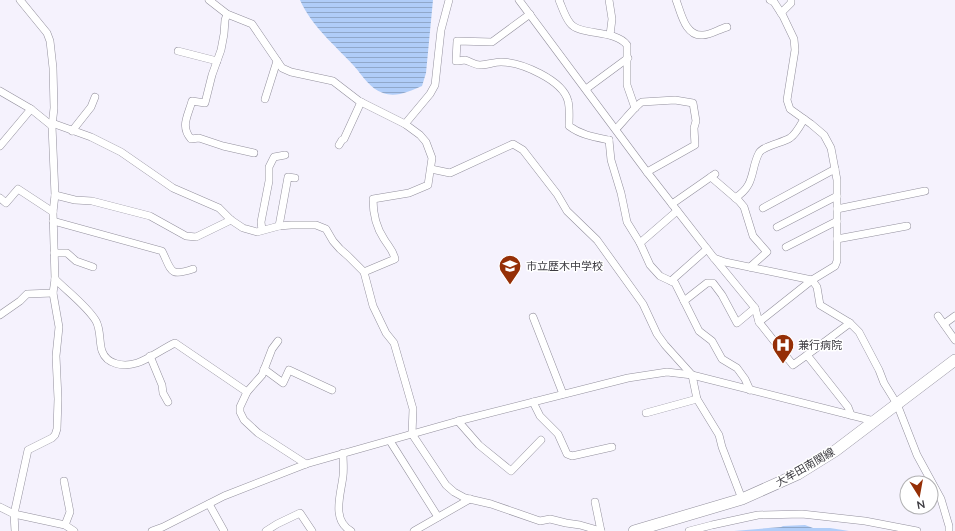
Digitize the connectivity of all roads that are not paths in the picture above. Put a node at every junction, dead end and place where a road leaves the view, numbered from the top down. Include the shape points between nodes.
1 (20, 0) edge
2 (209, 0) edge
3 (449, 0) edge
4 (519, 0) edge
5 (559, 0) edge
6 (617, 0) edge
7 (676, 0) edge
8 (770, 0) edge
9 (791, 0) edge
10 (609, 2) edge
11 (781, 13) junction
12 (227, 14) junction
13 (530, 14) junction
14 (727, 26) dead end
15 (610, 35) junction
16 (178, 51) dead end
17 (628, 58) junction
18 (217, 61) junction
19 (277, 61) junction
20 (586, 89) junction
21 (0, 91) edge
22 (95, 97) dead end
23 (265, 99) dead end
24 (361, 102) junction
25 (635, 108) junction
26 (31, 109) junction
27 (804, 119) junction
28 (405, 124) junction
29 (52, 125) junction
30 (72, 130) junction
31 (617, 130) junction
32 (609, 140) junction
33 (0, 146) edge
34 (339, 146) dead end
35 (254, 152) dead end
36 (285, 155) dead end
37 (431, 169) junction
38 (835, 169) junction
39 (647, 172) junction
40 (295, 178) dead end
41 (925, 191) dead end
42 (55, 195) junction
43 (837, 196) junction
44 (0, 198) edge
45 (735, 198) junction
46 (672, 204) junction
47 (763, 208) dead end
48 (837, 209) junction
49 (677, 211) junction
50 (53, 212) junction
51 (231, 220) junction
52 (54, 221) junction
53 (837, 221) junction
54 (279, 226) junction
55 (907, 226) dead end
56 (777, 227) dead end
57 (262, 230) junction
58 (837, 239) junction
59 (640, 243) junction
60 (786, 247) dead end
61 (707, 249) junction
62 (54, 253) junction
63 (714, 258) junction
64 (92, 267) dead end
65 (750, 267) junction
66 (193, 269) dead end
67 (364, 272) junction
68 (55, 279) junction
69 (812, 280) junction
70 (671, 281) junction
71 (53, 293) junction
72 (684, 301) junction
73 (754, 308) junction
74 (0, 315) edge
75 (938, 316) dead end
76 (955, 316) edge
77 (533, 317) dead end
78 (759, 322) junction
79 (850, 323) junction
80 (944, 324) junction
81 (955, 340) edge
82 (278, 341) dead end
83 (807, 355) junction
84 (150, 356) junction
85 (955, 360) edge
86 (264, 369) junction
87 (692, 375) junction
88 (332, 390) dead end
89 (750, 390) junction
90 (247, 392) junction
91 (563, 394) junction
92 (697, 399) junction
93 (168, 402) dead end
94 (533, 402) junction
95 (897, 404) junction
96 (646, 413) dead end
97 (851, 415) junction
98 (458, 421) junction
99 (874, 421) junction
100 (412, 434) junction
101 (541, 440) dead end
102 (390, 441) junction
103 (612, 447) dead end
104 (343, 453) junction
105 (306, 464) junction
106 (64, 481) dead end
107 (470, 499) junction
108 (742, 499) junction
109 (595, 502) dead end
110 (209, 504) junction
111 (0, 507) edge
112 (14, 514) junction
113 (438, 517) junction
114 (65, 525) junction
115 (15, 531) edge
116 (74, 531) edge
117 (152, 531) edge
118 (224, 531) edge
119 (266, 531) edge
120 (312, 531) edge
121 (351, 531) edge
122 (414, 531) edge
123 (601, 531) edge
124 (634, 531) edge
125 (689, 531) edge
126 (917, 531) edge
127 (949, 531) edge

1 - 29 street via 47,33 50,41 54,81
2 - 12 street
3 - 28 street via 441,30 435,85
4 - 13 street
5 - 15 street via 575,28
6 - 10 street
7 - 14 street via 686,27 694,34 702,36
8 - 11 street
9 - 11 street
10 - 15 street via 612,19
11 - 27 street via 794,39 795,50 787,100 790,109
12 - 18 street
12 - 19 street via 252,24
13 - 20 street
13 - 32 street via 492,42 457,41 456,61 466,60 478,65 515,63 544,75 566,96 569,126 585,135
15 - 17 street via 624,41 627,45
16 - 18 street
17 - 20 street
17 - 25 street via 627,85
18 - 35 street via 205,103 192,101 185,129 191,140 199,138 222,146
19 - 23 street
19 - 24 street via 282,68 291,72 333,81
20 - 31 street
21 - 26 street
22 - 30 street via 91,108
24 - 28 street
24 - 34 street
25 - 31 street
25 - 39 street via 642,102 675,100 693,103 696,121 695,144
26 - 29 street
26 - 33 street
27 - 38 street via 824,135 831,148
27 - 45 street via 791,138 760,152 751,180 743,193
28 - 37 street via 426,142 432,158
29 - 30 street
29 - 42 street
30 - 51 street via 91,136 122,152 173,188 220,208
31 - 32 street
31 - 39 street
32 - 59 street via 611,160 627,222
36 - 57 street via 274,157 269,167
37 - 67 street via 428,185 409,193 373,199 377,227 393,251 395,259
37 - 87 street via 450,173 514,144 523,150 567,211 597,240 643,304 657,334
38 - 43 street
38 - 47 street
39 - 46 street
40 - 54 street via 288,176
41 - 48 street
42 - 50 street
42 - 51 street via 150,216 186,236 196,237
43 - 48 street
43 - 56 street
44 - 50 street via 6,203 18,189
45 - 46 street via 713,175
45 - 65 street via 744,208 753,236 767,252
46 - 49 street
48 - 53 street
49 - 59 street
49 - 61 street
50 - 52 street
51 - 57 street via 243,228 257,232
52 - 62 street
52 - 66 street via 162,251 174,273 180,274
53 - 58 street
53 - 60 street
54 - 57 street
54 - 67 street via 316,225 326,229 340,249
55 - 58 street
58 - 69 street via 835,266
59 - 70 street via 654,271
61 - 63 street
61 - 70 street
62 - 64 street via 67,254 76,261
62 - 68 street
63 - 65 street
63 - 73 street
65 - 69 street
67 - 100 street via 374,310 394,343 413,409
68 - 71 street
68 - 84 street via 96,322 106,359 124,365 137,363
69 - 78 street
69 - 79 street via 817,287 820,304
70 - 72 street via 675,283
71 - 74 street via 27,294
71 - 112 street via 59,327 56,356 57,429 52,438 28,450
72 - 73 street via 707,283 713,283 736,323
72 - 89 street via 699,331 712,341 722,359 737,368
73 - 78 street
75 - 80 street
76 - 80 street
77 - 91 street
78 - 83 street via 793,365
79 - 83 street
79 - 95 street via 859,332
80 - 81 street
82 - 86 street
83 - 97 street via 848,407
84 - 90 street via 175,343
84 - 93 street
85 - 95 main road, 大牟田南関線
86 - 88 street via 283,382 289,370
86 - 90 street
87 - 89 street
87 - 91 street via 667,372 628,378
87 - 92 street
89 - 97 street
90 - 105 street via 240,407 244,420 258,434
91 - 94 street
92 - 96 street
92 - 108 street via 719,435
94 - 98 street
94 - 103 street via 540,416 558,434 566,454 572,456
95 - 99 main road, 大牟田南関線
95 - 127 street via 917,455 941,500
97 - 99 street
98 - 100 street
98 - 101 street via 479,445 511,472
99 - 108 main road, 大牟田南関線 via 835,451 798,474
100 - 102 street
100 - 107 street via 446,485 454,492
102 - 104 street
102 - 113 street
104 - 105 street
104 - 121 street via 344,474 339,499 339,517 344,527
105 - 110 street
106 - 114 street via 70,512
107 - 113 street
107 - 123 street via 540,521 550,519
108 - 124 main road, 大牟田南関線
109 - 123 street
110 - 117 street
110 - 118 street
111 - 112 street
112 - 114 street
112 - 115 street
113 - 122 street
114 - 116 street
119 - 120 street via 300,513
125 - 126 street via 758,515 802,514 865,521

